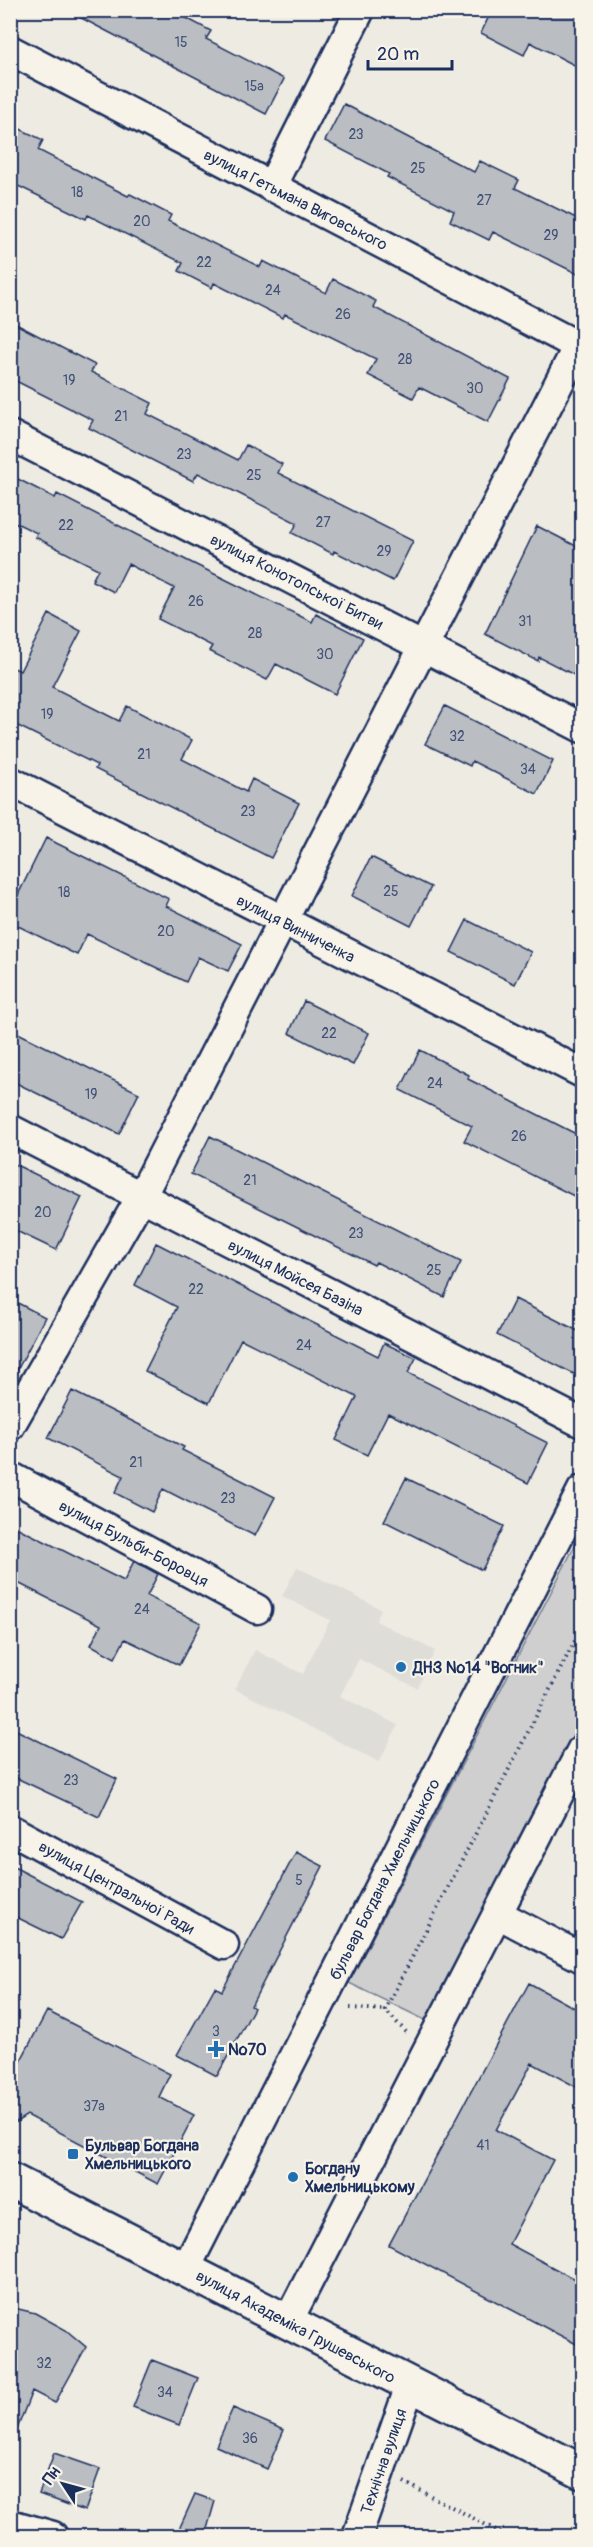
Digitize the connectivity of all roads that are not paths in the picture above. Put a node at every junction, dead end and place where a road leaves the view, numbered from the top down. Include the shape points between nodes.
1 (360, 10) edge
2 (10, 50) edge
3 (271, 187) junction
4 (580, 347) edge
5 (10, 435) edge
6 (424, 646) junction
7 (582, 728) edge
8 (10, 781) edge
9 (282, 921) junction
10 (582, 1073) edge
11 (10, 1129) edge
12 (141, 1197) junction
13 (582, 1423) edge
14 (10, 1426) edge
15 (10, 1476) edge
16 (582, 1490) edge
17 (256, 1609) dead end
18 (582, 1749) edge
19 (10, 1829) edge
20 (498, 1914) junction
21 (224, 1945) dead end
22 (582, 1958) edge
23 (10, 2180) edge
24 (186, 2268) junction
25 (287, 2323) junction
26 (410, 2386) junction
27 (582, 2472) edge
28 (10, 2524) edge
29 (53, 2536) edge
30 (357, 2536) edge

1 - 3 street
2 - 3 street, вулиця Гетьмана Виговського
3 - 4 street, вулиця Гетьмана Виговського
4 - 6 street
5 - 6 street, вулиця Конотопської Битви
6 - 7 street, вулиця Конотопської Битви
6 - 9 street
8 - 9 street, вулиця Винниченка
9 - 10 street, вулиця Винниченка
9 - 12 street
11 - 12 street, вулиця Мойсея Базіна
12 - 13 street, вулиця Мойсея Базіна
12 - 14 street
15 - 17 street, вулиця Бульби-Боровця
16 - 24 street, бульвар Богдана Хмельницького
18 - 20 street
19 - 21 street, вулиця Центральної Ради
20 - 22 street
20 - 25 street
23 - 24 main road, вулиця Академіка Грушевського
24 - 25 main road, вулиця Академіка Грушевського
25 - 26 main road, вулиця Академіка Грушевського
26 - 27 main road, вулиця Академіка Грушевського
26 - 30 street, Технічна вулиця
28 - 29 street

